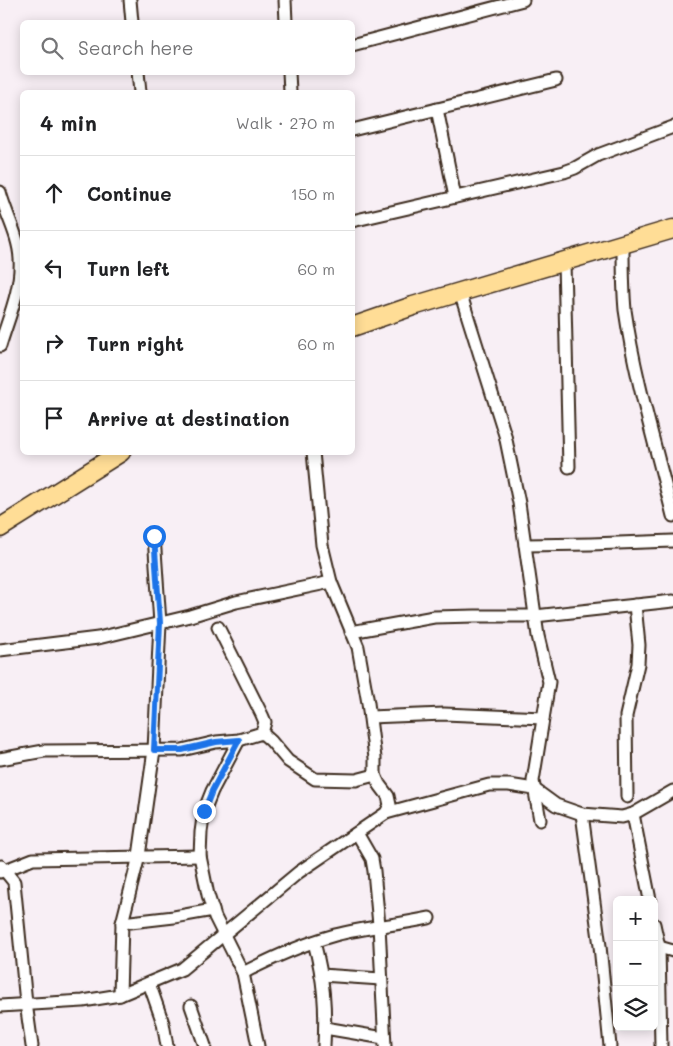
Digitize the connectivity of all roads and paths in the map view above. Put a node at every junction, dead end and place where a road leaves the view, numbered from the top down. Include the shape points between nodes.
1 (130, 0) edge
2 (284, 0) edge
3 (523, 0) edge
4 (132, 20) edge
5 (286, 20) edge
6 (355, 44) edge
7 (138, 75) edge
8 (289, 75) edge
9 (556, 80) dead end
10 (140, 90) edge
11 (290, 90) edge
12 (437, 109) junction
13 (673, 127) edge
14 (355, 129) edge
15 (0, 196) edge
16 (455, 197) junction
17 (355, 220) edge
18 (673, 229) edge
19 (623, 245) junction
20 (564, 262) junction
21 (460, 292) junction
22 (355, 326) edge
23 (0, 346) edge
24 (116, 455) edge
25 (313, 455) edge
26 (569, 467) dead end
27 (668, 477) edge
28 (673, 516) edge
29 (0, 528) edge
30 (154, 536) dead end
31 (673, 540) edge
32 (526, 545) junction
33 (331, 582) junction
34 (673, 602) edge
35 (635, 605) junction
36 (536, 616) junction
37 (160, 623) junction
38 (218, 627) dead end
39 (351, 632) junction
40 (0, 650) edge
41 (370, 717) junction
42 (543, 718) junction
43 (262, 733) junction
44 (239, 740) junction
45 (154, 750) junction
46 (0, 759) edge
47 (375, 775) junction
48 (534, 789) junction
49 (673, 791) edge
50 (627, 797) dead end
51 (386, 813) junction
52 (582, 814) junction
53 (633, 814) junction
54 (540, 820) dead end
55 (357, 833) junction
56 (140, 856) junction
57 (200, 856) junction
58 (2, 869) edge
59 (649, 896) edge
60 (213, 910) junction
61 (428, 918) dead end
62 (122, 923) junction
63 (379, 925) junction
64 (223, 935) junction
65 (658, 941) edge
66 (314, 942) junction
67 (659, 948) junction
68 (673, 952) edge
69 (243, 973) junction
70 (322, 975) junction
71 (381, 979) junction
72 (148, 983) junction
73 (120, 994) junction
74 (26, 1003) junction
75 (0, 1006) edge
76 (191, 1006) dead end
77 (325, 1028) junction
78 (385, 1042) edge
79 (256, 1045) edge
80 (32, 1046) edge
81 (167, 1046) edge
82 (205, 1046) edge
83 (324, 1046) edge
84 (610, 1046) edge
85 (661, 1046) edge

1 - 4 street
2 - 5 street
3 - 6 street
7 - 10 street
8 - 11 street
9 - 12 street
12 - 14 street
12 - 16 street
13 - 16 street via 598,155 564,172
15 - 23 street via 20,259 19,281
16 - 17 street
18 - 19 highway
19 - 20 highway
19 - 27 street via 629,335 640,387
20 - 21 highway
20 - 26 street
21 - 22 highway
21 - 32 street via 504,435
24 - 29 highway
25 - 33 street via 322,545
27 - 28 street
30 - 37 street
31 - 32 street
32 - 36 street
33 - 37 street via 236,602
33 - 39 street
34 - 35 street
35 - 36 street
35 - 50 street via 639,645 626,716
36 - 39 street via 434,617
36 - 42 street via 549,682
37 - 40 street via 98,638
37 - 45 street
38 - 43 street via 262,714 265,722
39 - 41 street via 358,647
41 - 42 street via 444,714
41 - 47 street
42 - 48 street
43 - 44 street
43 - 47 street via 288,761 316,779 356,780
44 - 45 street via 182,750
44 - 57 street via 204,811
45 - 46 street via 44,752
45 - 56 street
47 - 51 street via 388,796 390,805
48 - 51 street via 489,785
48 - 52 street via 556,805
48 - 54 street
49 - 53 street
51 - 55 street
52 - 53 street via 622,818
52 - 84 street
53 - 59 street
55 - 63 street via 372,859
55 - 64 street via 299,872
56 - 57 street
56 - 58 street via 33,859
56 - 62 street
57 - 60 street
58 - 74 street via 14,882
60 - 62 street
60 - 64 street
61 - 63 street
62 - 73 street
63 - 66 street
63 - 71 street
64 - 69 street
64 - 72 street via 182,969
65 - 67 street
66 - 69 street
66 - 70 street
67 - 68 street
67 - 85 street
69 - 79 street
70 - 71 street
70 - 77 street
71 - 78 street
72 - 73 street
72 - 81 street via 163,1023
73 - 74 street via 83,1001
74 - 75 street
74 - 80 street
76 - 82 street
77 - 78 street
77 - 83 street

